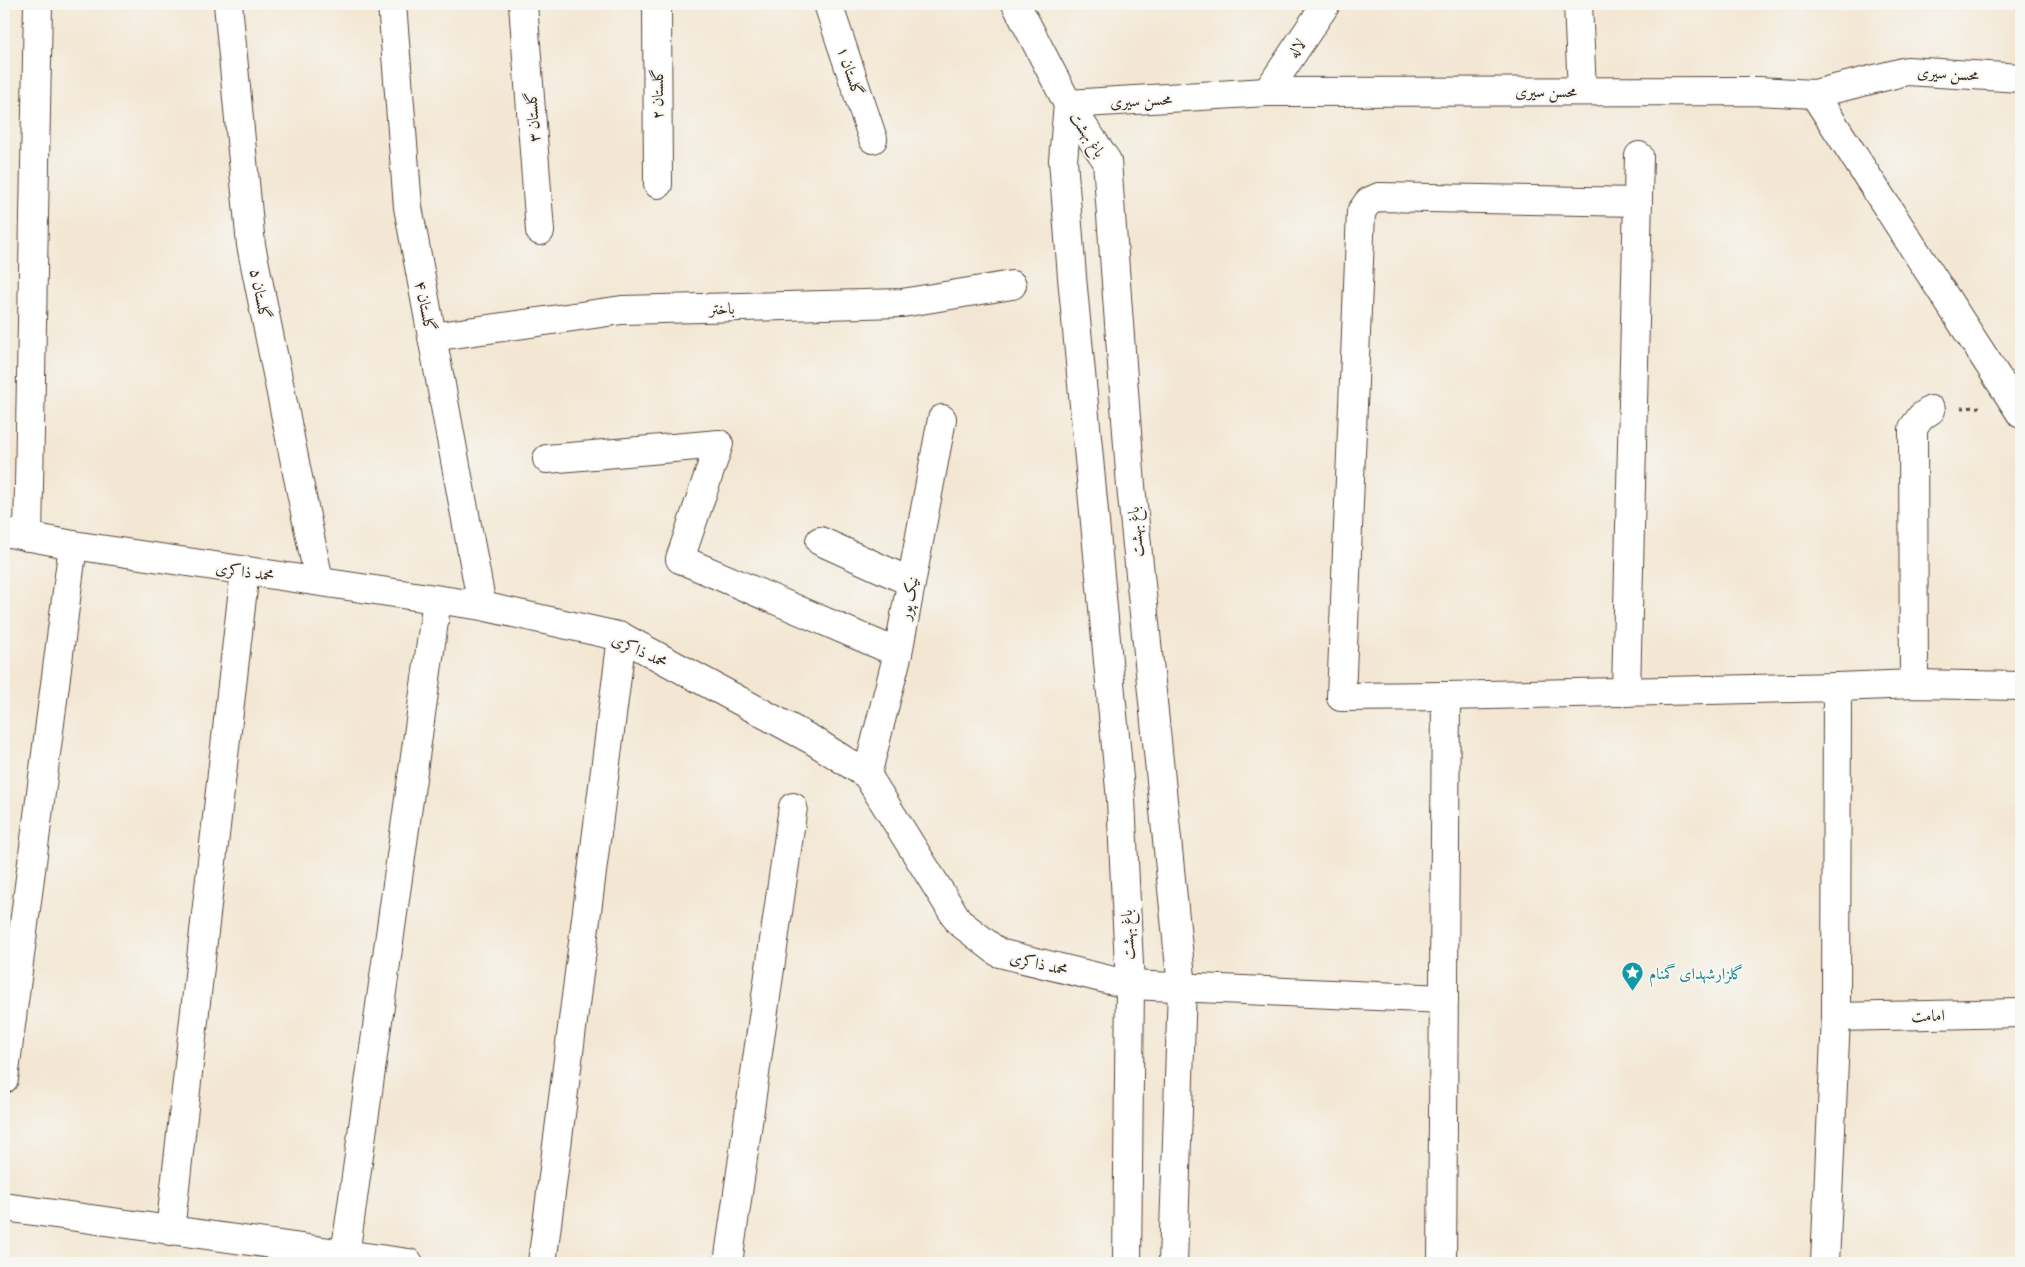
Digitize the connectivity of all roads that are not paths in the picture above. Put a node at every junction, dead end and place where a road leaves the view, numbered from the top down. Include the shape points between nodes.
1 (38, 4) edge
2 (228, 4) edge
3 (392, 4) edge
4 (523, 4) edge
5 (657, 4) edge
6 (828, 4) edge
7 (1016, 4) edge
8 (1326, 4) edge
9 (1578, 4) edge
10 (2021, 78) edge
11 (1582, 91) junction
12 (1267, 92) junction
13 (1814, 94) junction
14 (1068, 104) junction
15 (873, 139) dead end
16 (1640, 156) dead end
17 (658, 184) dead end
18 (1638, 202) junction
19 (540, 231) dead end
20 (1012, 285) dead end
21 (432, 338) junction
22 (2019, 407) edge
23 (1930, 410) road end
24 (942, 419) dead end
25 (547, 459) dead end
26 (16, 535) edge
27 (820, 541) dead end
28 (73, 545) junction
29 (245, 571) junction
30 (319, 581) junction
31 (911, 582) junction
32 (437, 600) junction
33 (482, 606) junction
34 (622, 637) junction
35 (898, 653) junction
36 (1914, 684) junction
37 (2021, 686) edge
38 (1837, 687) junction
39 (1626, 692) junction
40 (1446, 696) junction
41 (867, 775) junction
42 (792, 807) dead end
43 (10, 982) edge
44 (1130, 985) junction
45 (1182, 987) junction
46 (1444, 999) junction
47 (2021, 1013) edge
48 (1836, 1017) junction
49 (4, 1080) edge
50 (4, 1207) edge
51 (170, 1231) junction
52 (344, 1255) junction
53 (409, 1263) edge
54 (542, 1263) edge
55 (728, 1263) edge
56 (1128, 1263) edge
57 (1173, 1263) edge
58 (1442, 1263) edge
59 (1825, 1263) edge

1 - 26 street
2 - 30 street, گلستان ۵ via 251,245
3 - 21 street, گلستان ۴ via 408,207
4 - 19 street, گلستان ۳
5 - 17 street, گلستان ۲
6 - 15 street, گلستان ۱
7 - 14 street
8 - 12 street, لاله
9 - 11 street
10 - 13 street, محسن سیری via 1907,71
11 - 12 street, محسن سیری
11 - 13 street, محسن سیری
12 - 14 street, محسن سیری
13 - 22 street
14 - 44 street, باغ بهشت via 1063,160 1120,800
14 - 45 street, باغ بهشت via 1107,161 1131,486
16 - 18 street
18 - 39 street
18 - 40 street via 1379,197 1368,202 1362,212 1341,697
20 - 21 street, باختر via 902,303 622,310
21 - 33 street, گلستان ۴
23 - 36 street via 1913,428
24 - 31 street, نیک پور
25 - 35 street via 719,444 680,559
26 - 28 street, محمد ذاکری
27 - 31 street
28 - 29 street, محمد ذاکری
28 - 43 street
29 - 30 street, محمد ذاکری
29 - 51 street
30 - 32 street, محمد ذاکری
31 - 35 street, نیک پور
32 - 33 street, محمد ذاکری
32 - 52 street
33 - 34 street, محمد ذاکری
34 - 41 street, محمد ذاکری via 814,741
34 - 54 street
35 - 41 street, نیک پور
36 - 37 street
36 - 38 street
38 - 39 street
38 - 48 street
39 - 40 street
40 - 46 street
41 - 44 street, محمد ذاکری via 959,922 999,954
42 - 55 street
43 - 49 street
44 - 45 street, محمد ذاکری
44 - 56 street, باغ بهشت
45 - 46 street, محمد ذاکری
45 - 57 street, باغ بهشت
46 - 58 street
47 - 48 street, امامت
48 - 59 street
50 - 51 street
51 - 52 street
52 - 53 street

